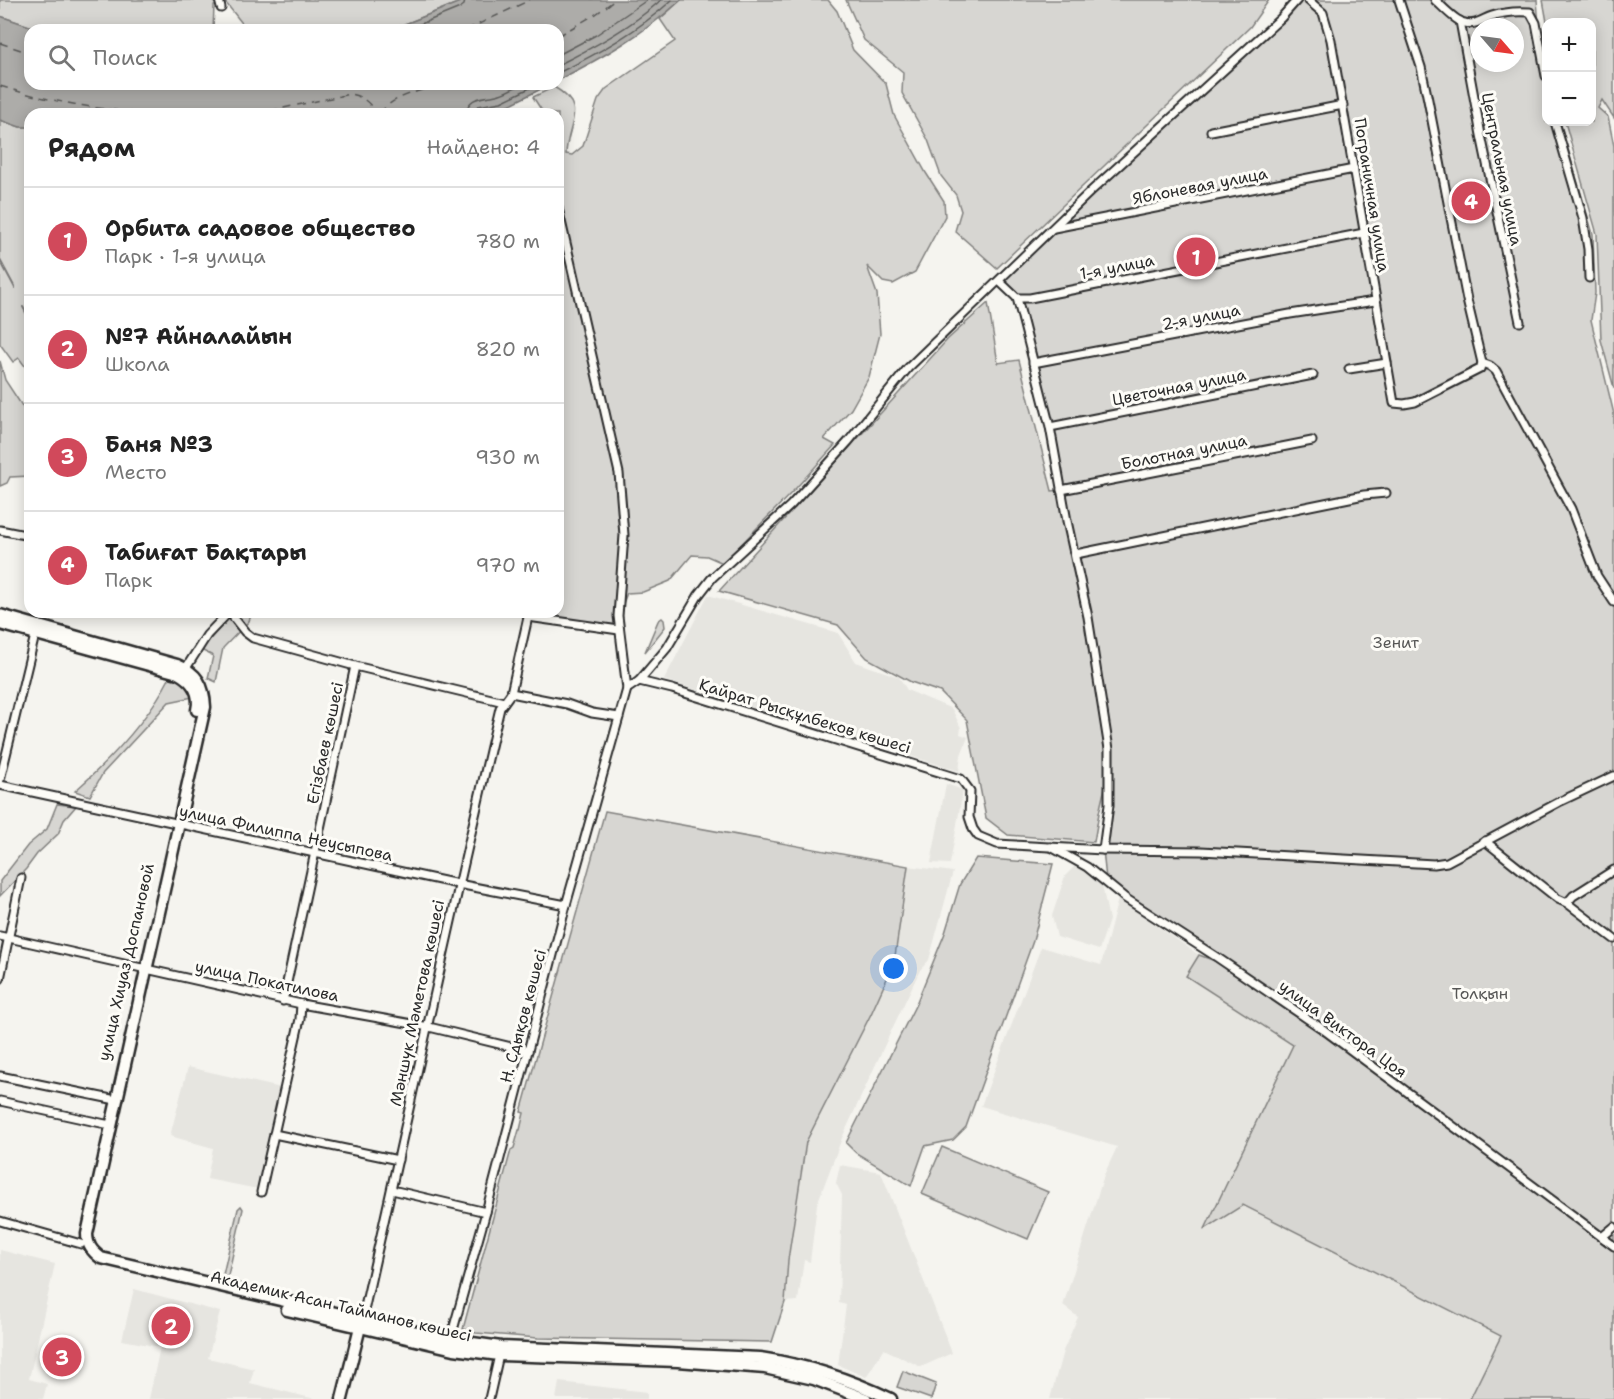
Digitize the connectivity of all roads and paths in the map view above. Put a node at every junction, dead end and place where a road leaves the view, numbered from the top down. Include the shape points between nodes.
1 (1297, 0) edge
2 (1308, 0) edge
3 (1399, 0) edge
4 (1435, 0) edge
5 (1460, 21) junction
6 (1545, 72) edge
7 (1343, 105) junction
8 (1556, 126) edge
9 (1210, 131) dead end
10 (1354, 169) junction
11 (1052, 229) junction
12 (1364, 233) junction
13 (564, 234) edge
14 (1589, 278) dead end
15 (999, 281) junction
16 (1017, 298) junction
17 (1375, 301) junction
18 (1520, 322) dead end
19 (1033, 363) junction
20 (1387, 363) junction
21 (1482, 363) junction
22 (1349, 369) dead end
23 (1313, 375) dead end
24 (1050, 427) junction
25 (1312, 441) dead end
26 (1061, 490) junction
27 (1386, 493) dead end
28 (0, 531) edge
29 (24, 535) edge
30 (1076, 554) junction
31 (1614, 602) edge
32 (0, 615) edge
33 (223, 618) edge
34 (234, 618) edge
35 (528, 618) edge
36 (535, 618) edge
37 (0, 624) edge
38 (37, 629) junction
39 (619, 630) junction
40 (356, 666) junction
41 (186, 668) junction
42 (639, 681) junction
43 (627, 689) junction
44 (511, 693) junction
45 (504, 702) junction
46 (619, 717) junction
47 (1614, 776) edge
48 (0, 780) edge
49 (0, 785) edge
50 (176, 823) junction
51 (1485, 841) junction
52 (1049, 846) junction
53 (1103, 850) junction
54 (315, 854) junction
55 (1614, 870) edge
56 (21, 878) dead end
57 (458, 884) junction
58 (1567, 903) junction
59 (566, 905) junction
60 (0, 936) edge
61 (9, 938) junction
62 (1614, 939) edge
63 (143, 968) junction
64 (0, 979) edge
65 (283, 1000) junction
66 (301, 1004) junction
67 (429, 1027) junction
68 (528, 1051) junction
69 (0, 1076) edge
70 (113, 1100) junction
71 (0, 1101) edge
72 (108, 1125) junction
73 (274, 1134) junction
74 (398, 1160) junction
75 (392, 1190) junction
76 (261, 1192) dead end
77 (486, 1212) junction
78 (0, 1221) edge
79 (1614, 1227) edge
80 (1602, 1237) junction
81 (84, 1244) junction
82 (1614, 1246) edge
83 (361, 1324) junction
84 (452, 1345) junction
85 (569, 1353) junction
86 (500, 1355) junction
87 (342, 1399) edge
88 (489, 1399) edge
89 (866, 1399) edge
90 (891, 1399) edge

1 - 11 street
2 - 7 street, Пограничная улица via 1323,13
3 - 21 street via 1421,68
4 - 5 street
5 - 6 street via 1477,23 1517,10 1530,12 1536,23
5 - 18 street, Центральная улица
7 - 9 street
7 - 10 street, Пограничная улица
8 - 14 street via 1583,218
10 - 11 street, Яблоневая улица
10 - 12 street, Пограничная улица
11 - 15 street
12 - 16 street, 1-я улица
12 - 17 street, Пограничная улица
13 - 39 street via 619,473 624,535
15 - 16 street
15 - 42 street via 908,368 791,505 712,578 667,648
16 - 19 street
17 - 19 street, 2-я улица
17 - 20 street, Пограничная улица
19 - 24 street
20 - 21 street, Пограничная улица via 1394,403 1404,405 1480,369
20 - 22 street
21 - 31 street via 1496,371 1571,509 1597,576
23 - 24 street, Цветочная улица
24 - 26 street
25 - 26 street, Болотная улица
26 - 30 street
27 - 30 street
28 - 29 street
30 - 53 street via 1109,749 1109,805
32 - 38 main road
33 - 41 street
34 - 40 street via 253,638
35 - 44 street, Мәншүк Мәметова көшесі
36 - 39 street, Мәншүк Мәметова көшесі
37 - 38 main road
38 - 41 main road
38 - 48 street
38 - 50 main road, улица Хиуаз Доспановой via 166,669 186,677 195,686 199,702
39 - 43 street
40 - 45 street
40 - 54 street, Егізбаев көшесі
41 - 50 main road, улица Хиуаз Доспановой via 200,680 205,706
42 - 43 street
42 - 52 street, Қайрат Рысқұлбеков көшесі via 962,778 970,791 969,818 978,836 997,844
43 - 46 street, Н. Сдықов көшесі
44 - 45 street, Мәншүк Мәметова көшесі
44 - 46 street
45 - 57 street, Мәншүк Мәметова көшесі
46 - 59 street, Н. Сдықов көшесі
47 - 51 street
49 - 50 street, улица Филиппа Неусыпова
50 - 54 street, улица Филиппа Неусыпова
50 - 63 main road, улица Хиуаз Доспановой
51 - 53 street via 1447,862 1434,864 1200,851
51 - 58 street
52 - 53 street
52 - 80 street, улица Виктора Цоя via 1087,867 1125,898 1324,1030
54 - 57 street, улица Филиппа Неусыпова
54 - 65 street, Егізбаев көшесі
55 - 58 street
56 - 61 street
57 - 59 street, улица Филиппа Неусыпова
57 - 67 street, Мәншүк Мәметова көшесі
58 - 62 street
59 - 68 street, Н. Сдықов көшесі
60 - 61 street, улица Покатилова
61 - 63 street, улица Покатилова
61 - 64 street
63 - 65 street, улица Покатилова
63 - 70 main road, улица Хиуаз Доспановой
65 - 66 street, улица Покатилова
66 - 67 street, улица Покатилова
66 - 73 street
67 - 68 street, улица Покатилова
67 - 74 street, Мәншүк Мәметова көшесі
68 - 77 street, Н. Сдықов көшесі
69 - 70 street
70 - 72 main road, улица Хиуаз Доспановой
71 - 72 street
72 - 81 main road, улица Хиуаз Доспановой via 81,1228
73 - 74 street
73 - 76 street
74 - 75 street, Мәншүк Мәметова көшесі
75 - 77 street
75 - 83 street, Мәншүк Мәметова көшесі
77 - 84 street, Н. Сдықов көшесі
78 - 81 street, Академик Асан Тайманов көшесі
79 - 80 street
80 - 82 street, улица Виктора Цоя
81 - 83 main road, Академик Асан Тайманов көшесі via 100,1258
83 - 84 main road, Академик Асан Тайманов көшесі
83 - 87 main road, Мәншүк Мәметова көшесі
84 - 85 main road, Академик Асан Тайманов көшесі
84 - 86 main road, Академик Асан Тайманов көшесі
85 - 86 main road, Академик Асан Тайманов көшесі
85 - 89 main road, Академик Асан Тайманов көшесі via 765,1368 814,1379
85 - 90 main road, Академик Асан Тайманов көшесі via 683,1353 776,1360 832,1375
86 - 88 street

